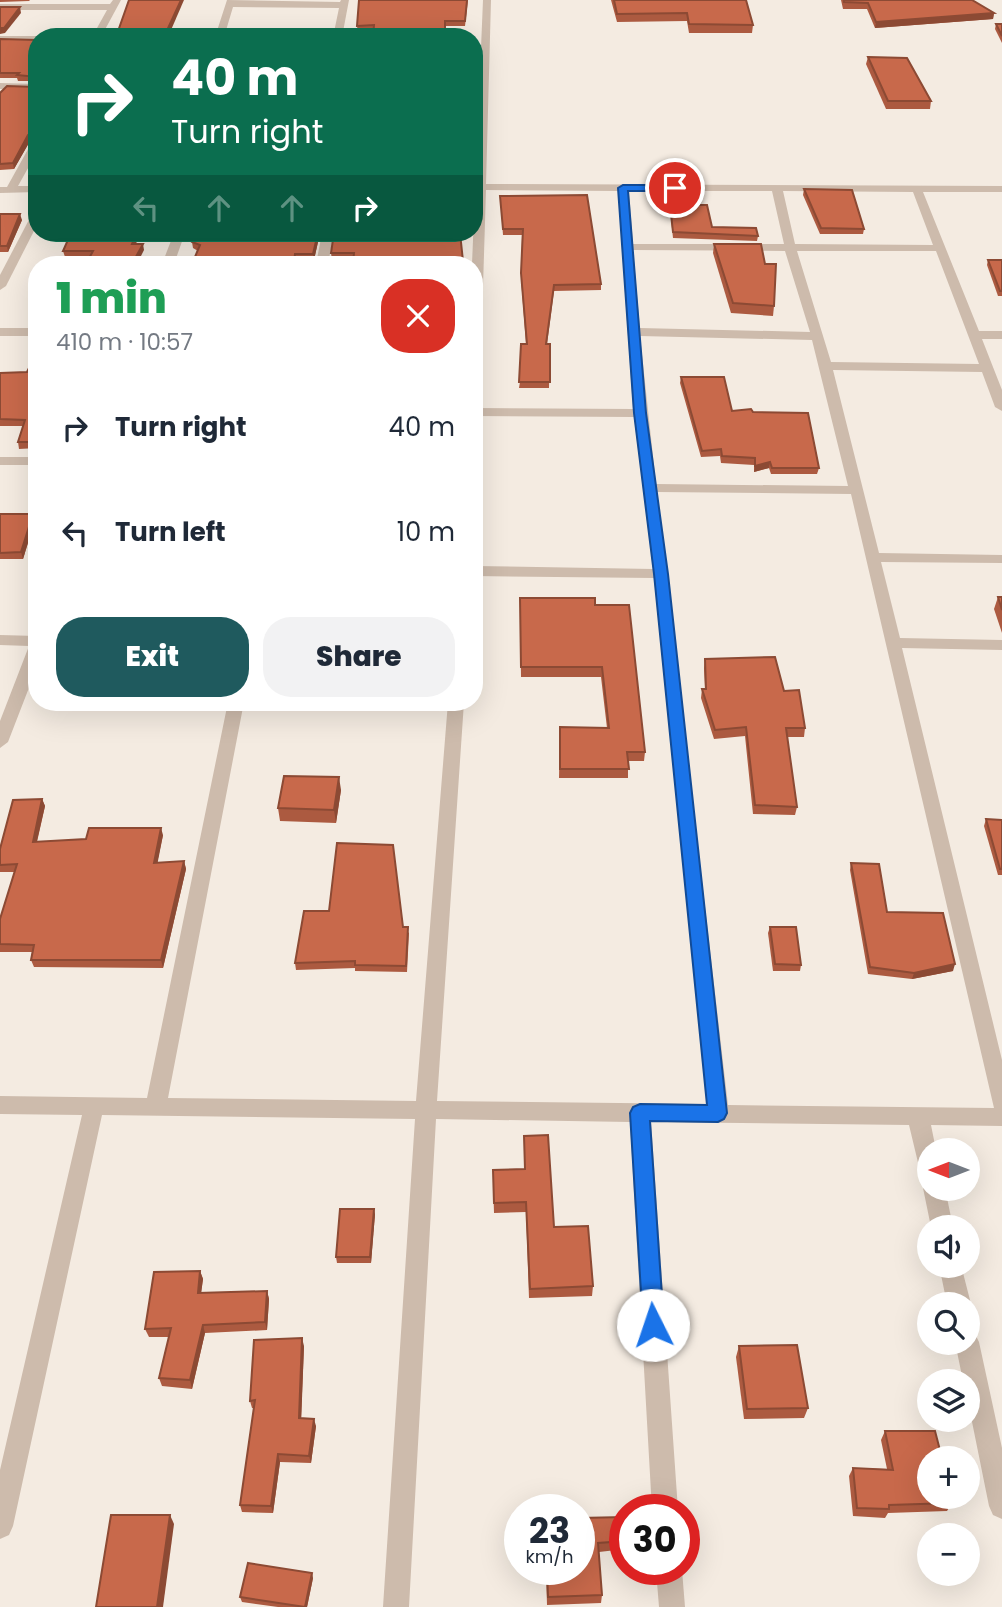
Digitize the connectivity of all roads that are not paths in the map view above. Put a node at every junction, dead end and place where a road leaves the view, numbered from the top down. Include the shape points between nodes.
1 (487, 0) edge
2 (231, 2) edge
3 (1, 3) edge
4 (345, 3) edge
5 (115, 4) edge
6 (101, 28) edge
7 (222, 28) edge
8 (339, 28) edge
9 (483, 38) edge
10 (0, 39) edge
11 (28, 39) edge
12 (0, 86) edge
13 (28, 87) edge
14 (28, 155) edge
15 (483, 187) edge
16 (623, 188) junction
17 (5, 189) edge
18 (28, 189) edge
19 (777, 189) junction
20 (917, 189) junction
21 (1002, 190) edge
22 (28, 232) edge
23 (628, 247) junction
24 (790, 248) junction
25 (939, 248) junction
26 (0, 286) edge
27 (0, 332) edge
28 (28, 332) edge
29 (635, 332) junction
30 (974, 335) junction
31 (1002, 335) edge
32 (816, 336) junction
33 (826, 366) junction
34 (987, 368) junction
35 (1002, 407) edge
36 (483, 412) edge
37 (640, 413) junction
38 (0, 461) edge
39 (28, 461) edge
40 (650, 488) junction
41 (856, 490) junction
42 (873, 557) junction
43 (1002, 559) edge
44 (483, 571) edge
45 (661, 574) junction
46 (0, 640) edge
47 (28, 641) edge
48 (892, 643) junction
49 (1002, 645) edge
50 (28, 669) edge
51 (234, 711) edge
52 (455, 711) edge
53 (0, 742) edge
54 (1002, 1103) edge
55 (0, 1105) edge
56 (94, 1107) junction
57 (156, 1107) junction
58 (426, 1110) junction
59 (640, 1113) junction
60 (718, 1113) junction
61 (918, 1116) junction
62 (1002, 1117) edge
63 (923, 1138) edge
64 (970, 1355) edge
65 (999, 1476) edge
66 (664, 1494) edge
67 (1002, 1506) edge
68 (0, 1526) edge
69 (670, 1585) edge
70 (396, 1607) edge
71 (672, 1607) edge

1 - 9 street
2 - 4 street
2 - 7 street
3 - 5 street
4 - 8 street
5 - 6 street
10 - 11 street
12 - 13 street
14 - 17 street
15 - 16 street
16 - 19 street
16 - 23 street
17 - 18 street
19 - 20 street
19 - 24 street
20 - 21 street
20 - 25 street
22 - 26 street
23 - 24 street
23 - 29 street
24 - 25 street
24 - 32 street
25 - 30 street
27 - 28 street
29 - 32 street
29 - 37 street
30 - 31 street
30 - 34 street
32 - 33 street
33 - 34 street
33 - 41 street
34 - 35 street
36 - 37 street
37 - 40 street
38 - 39 street
40 - 41 street
40 - 45 street
41 - 42 street
42 - 43 street
42 - 48 street
44 - 45 street
45 - 60 street
46 - 47 street
48 - 49 street
48 - 54 street
50 - 53 street
51 - 57 street
52 - 58 street
55 - 56 street
56 - 57 street
56 - 68 street
57 - 58 street
58 - 59 street
58 - 70 street
59 - 60 street
59 - 66 street
60 - 61 street
61 - 62 street
61 - 63 street
64 - 65 street
65 - 67 street
69 - 71 street

